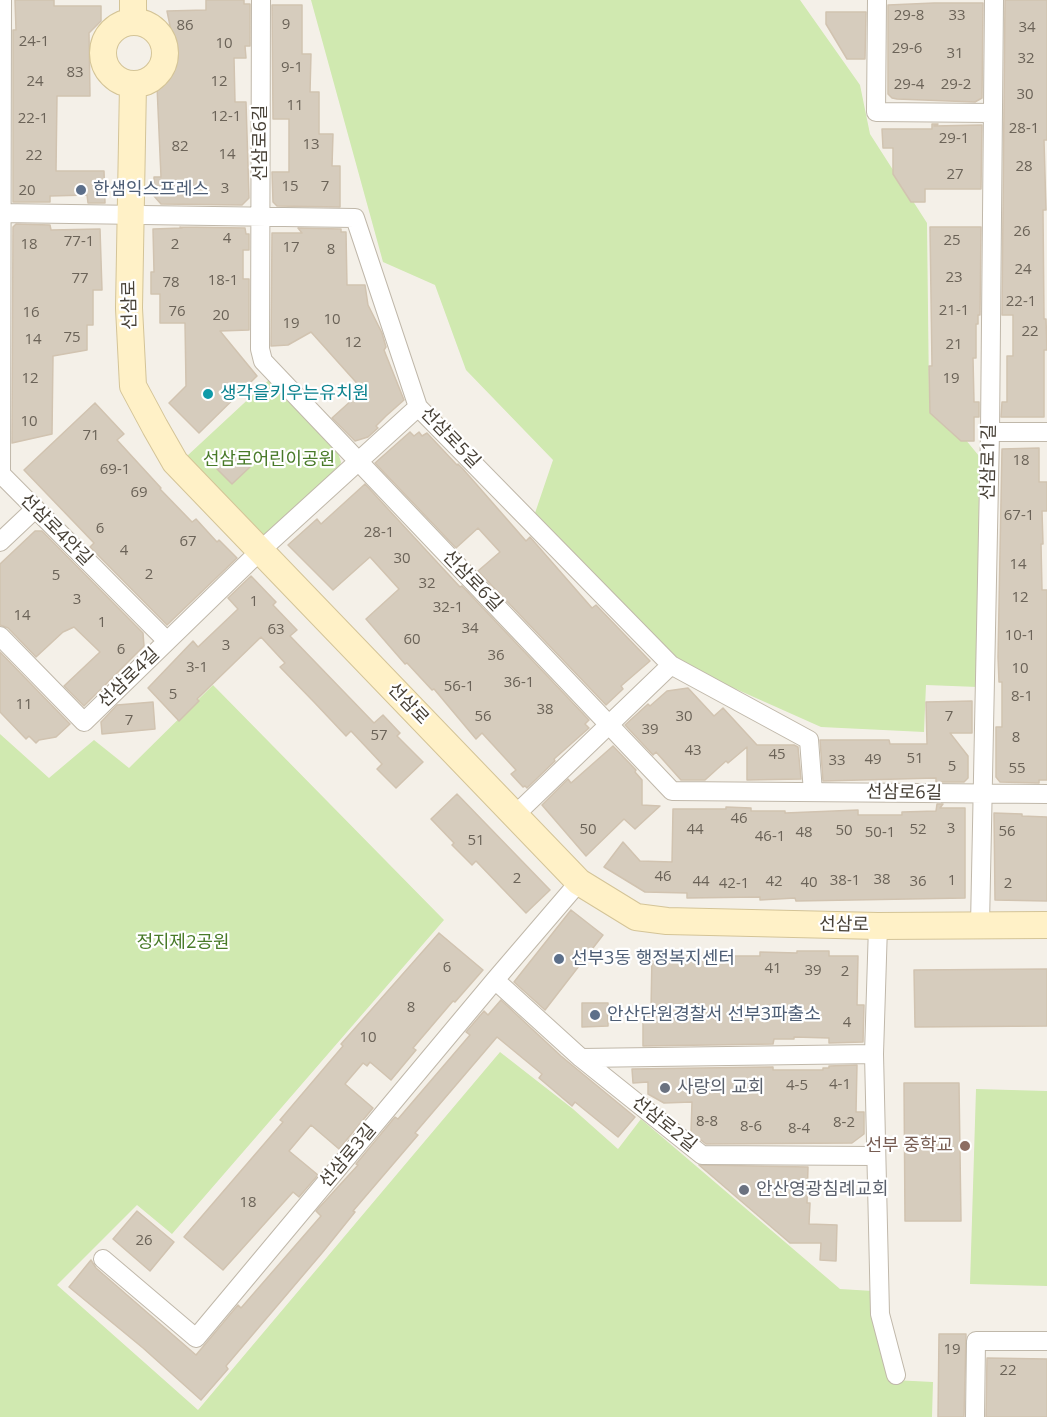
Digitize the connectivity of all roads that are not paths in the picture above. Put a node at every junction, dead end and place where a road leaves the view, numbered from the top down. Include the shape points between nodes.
1 (2, 0) edge
2 (261, 0) edge
3 (877, 0) edge
4 (994, 0) edge
5 (133, 10) edge
6 (133, 84) junction
7 (992, 113) junction
8 (0, 213) edge
9 (130, 214) junction
10 (260, 215) junction
11 (418, 407) junction
12 (990, 432) junction
13 (1047, 432) edge
14 (359, 462) junction
15 (35, 509) junction
16 (0, 542) edge
17 (260, 551) junction
18 (0, 636) edge
19 (167, 641) junction
20 (671, 665) junction
21 (609, 725) junction
22 (813, 792) junction
23 (983, 794) junction
24 (1047, 794) edge
25 (515, 815) junction
26 (579, 882) junction
27 (980, 925) junction
28 (1047, 925) edge
29 (878, 926) junction
30 (495, 980) junction
31 (874, 1054) junction
32 (581, 1058) junction
33 (875, 1156) junction
34 (103, 1259) dead end
35 (1047, 1341) edge
36 (896, 1375) dead end
37 (975, 1417) edge

1 - 8 street, 선삼로4안길
2 - 10 street, 선삼로6길
3 - 7 street via 876,112
4 - 7 street, 선삼로1길
5 - 6 street via 106,37 103,47 106,68 122,82
5 - 6 street via 152,26 166,53 160,72 143,83
6 - 9 street, 선삼로
7 - 12 street, 선삼로1길
8 - 9 street, 선삼로5길
8 - 15 street, 선삼로4안길 via 1,474
9 - 10 street, 선삼로5길
9 - 17 street, 선삼로 via 133,386 176,462
10 - 11 street, 선삼로5길 via 355,218
10 - 14 street, 선삼로6길 via 263,361
11 - 14 street, 선삼로4길
11 - 20 street, 선삼로5길
12 - 13 street
12 - 23 street, 선삼로1길
14 - 17 street, 선삼로4길
14 - 21 street, 선삼로6길
15 - 16 street
15 - 19 street, 선삼로4안길
17 - 19 street, 선삼로4길
17 - 25 street, 선삼로
18 - 19 street, 선삼로4길 via 84,722
20 - 21 street
20 - 22 street, 선삼로5길 via 809,740
21 - 22 street, 선삼로6길 via 672,791
21 - 25 street
22 - 23 street, 선삼로6길
23 - 24 street, 선삼로6길
23 - 27 street, 선삼로1길
25 - 26 street, 선삼로
26 - 29 street, 선삼로 via 636,917
26 - 30 street, 선삼로3길
27 - 28 street, 선삼로
27 - 29 street, 선삼로
29 - 31 street
30 - 32 street, 선삼로2길
30 - 34 street, 선삼로3길 via 196,1338
31 - 32 street
31 - 33 street
32 - 33 street, 선삼로2길 via 702,1155
33 - 36 street via 880,1314
35 - 37 street via 976,1341

